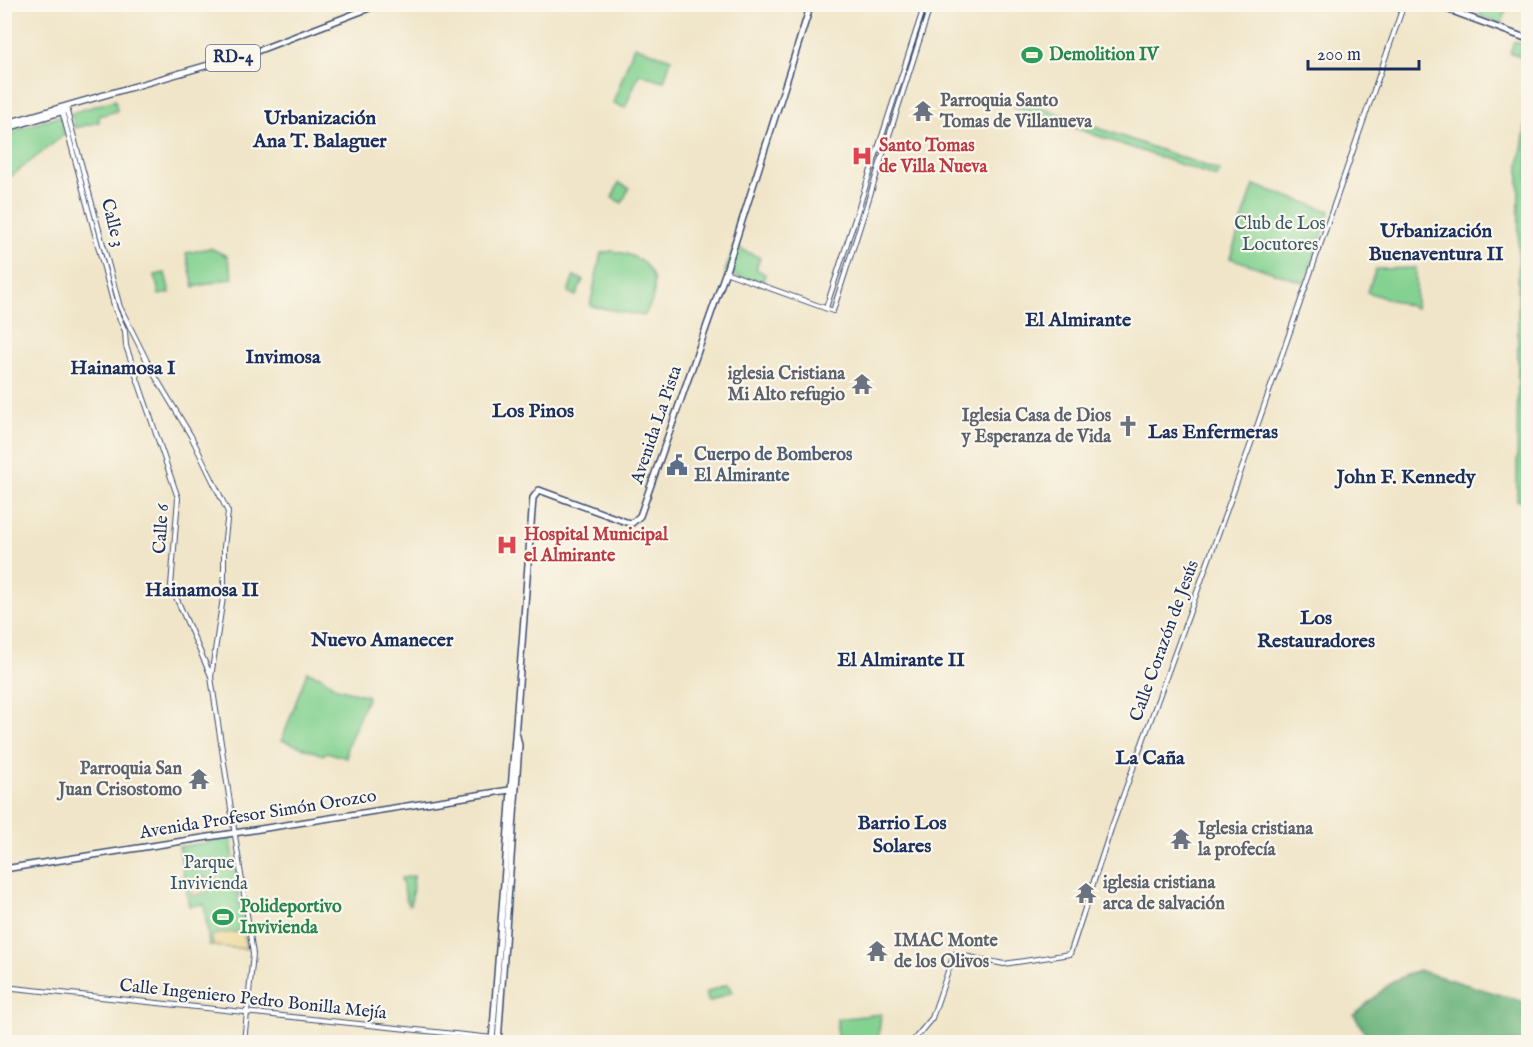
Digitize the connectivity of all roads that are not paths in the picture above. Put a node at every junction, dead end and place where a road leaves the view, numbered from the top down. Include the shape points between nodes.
1 (380, 4) edge
2 (811, 4) edge
3 (925, 4) edge
4 (931, 4) edge
5 (1404, 4) edge
6 (1433, 4) edge
7 (1528, 39) edge
8 (64, 109) junction
9 (4, 124) edge
10 (4, 129) edge
11 (725, 272) junction
12 (824, 308) junction
13 (126, 346) joint
14 (211, 677) junction
15 (514, 789) junction
16 (235, 833) junction
17 (4, 869) edge
18 (4, 987) edge
19 (247, 1013) junction
20 (495, 1040) edge
21 (244, 1042) edge
22 (912, 1042) edge

1 - 8 main road, RD-4 via 257,51
2 - 11 main road, Avenida La Pista
3 - 12 street
4 - 12 street via 832,311
5 - 22 street, Calle Corazón de Jesús via 1070,954 1004,964 954,954 932,1018
6 - 7 main road
8 - 9 main road, RD-4
8 - 10 main road, RD-4
8 - 13 street, Calle 3
8 - 14 street, Calle 3 via 120,307 228,512 224,591
11 - 12 street
11 - 15 main road, Avenida La Pista via 637,520 627,522 539,490 534,495 514,744
13 - 14 street, Calle 6 via 178,498 171,586
14 - 16 street
15 - 16 main road, Avenida Profesor Simón Orozco
15 - 20 main road, Avenida La Pista
16 - 17 main road, Avenida Profesor Simón Orozco
16 - 19 street via 253,954
18 - 19 street, Calle Ingeniero Pedro Bonilla Mejía
19 - 20 street, Calle Ingeniero Pedro Bonilla Mejía
19 - 21 street

